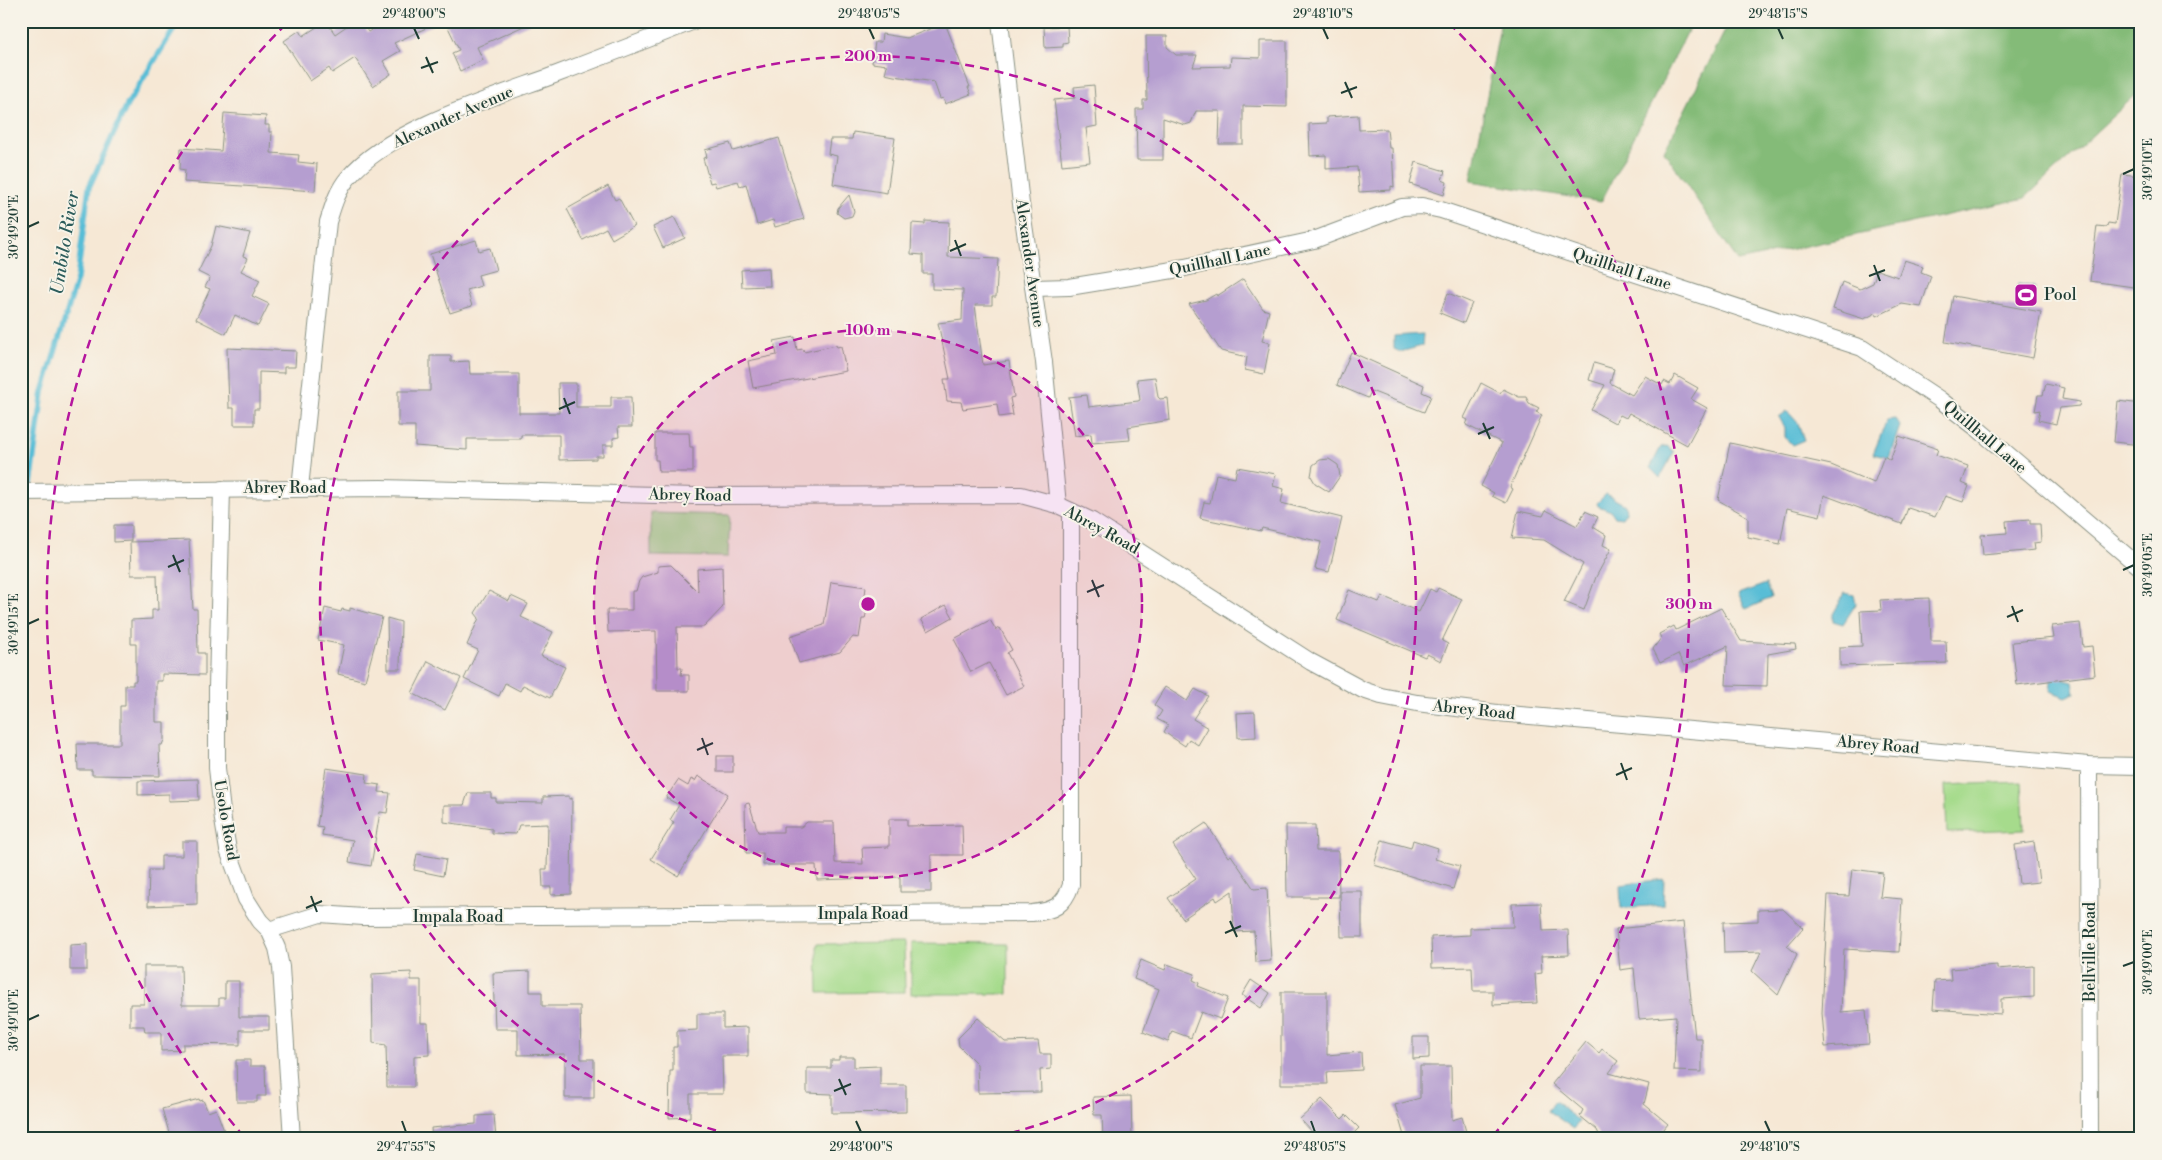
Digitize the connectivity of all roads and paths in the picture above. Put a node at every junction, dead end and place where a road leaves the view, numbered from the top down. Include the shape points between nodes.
1 (694, 21) edge
2 (1000, 21) edge
3 (1034, 288) junction
4 (300, 488) junction
5 (222, 489) junction
6 (21, 492) edge
7 (1064, 508) junction
8 (2141, 568) edge
9 (2089, 765) junction
10 (2141, 766) edge
11 (269, 930) junction
12 (292, 1139) edge
13 (2090, 1139) edge

1 - 4 street, Alexander Avenue via 486,100 402,136 372,156 349,177 337,193 328,222
2 - 3 street, Alexander Avenue
3 - 7 street, Alexander Avenue
3 - 8 street, Quillhall Lane via 1077,286 1185,268 1314,240 1402,207 1422,206 1441,210 1862,348 1978,429
4 - 5 street, Abrey Road
4 - 7 street, Abrey Road via 530,490 695,496 1021,495
5 - 6 street, Abrey Road
5 - 11 street, Usolo Road via 217,768 228,850 246,899
7 - 9 street, Abrey Road via 1114,534 1332,674 1381,696 1497,713
7 - 11 street, Impala Road via 1071,885 1062,904 1051,911 363,917 320,914
9 - 10 street, Abrey Road
9 - 13 street, Bellville Road
11 - 12 street, Usolo Road via 281,967

